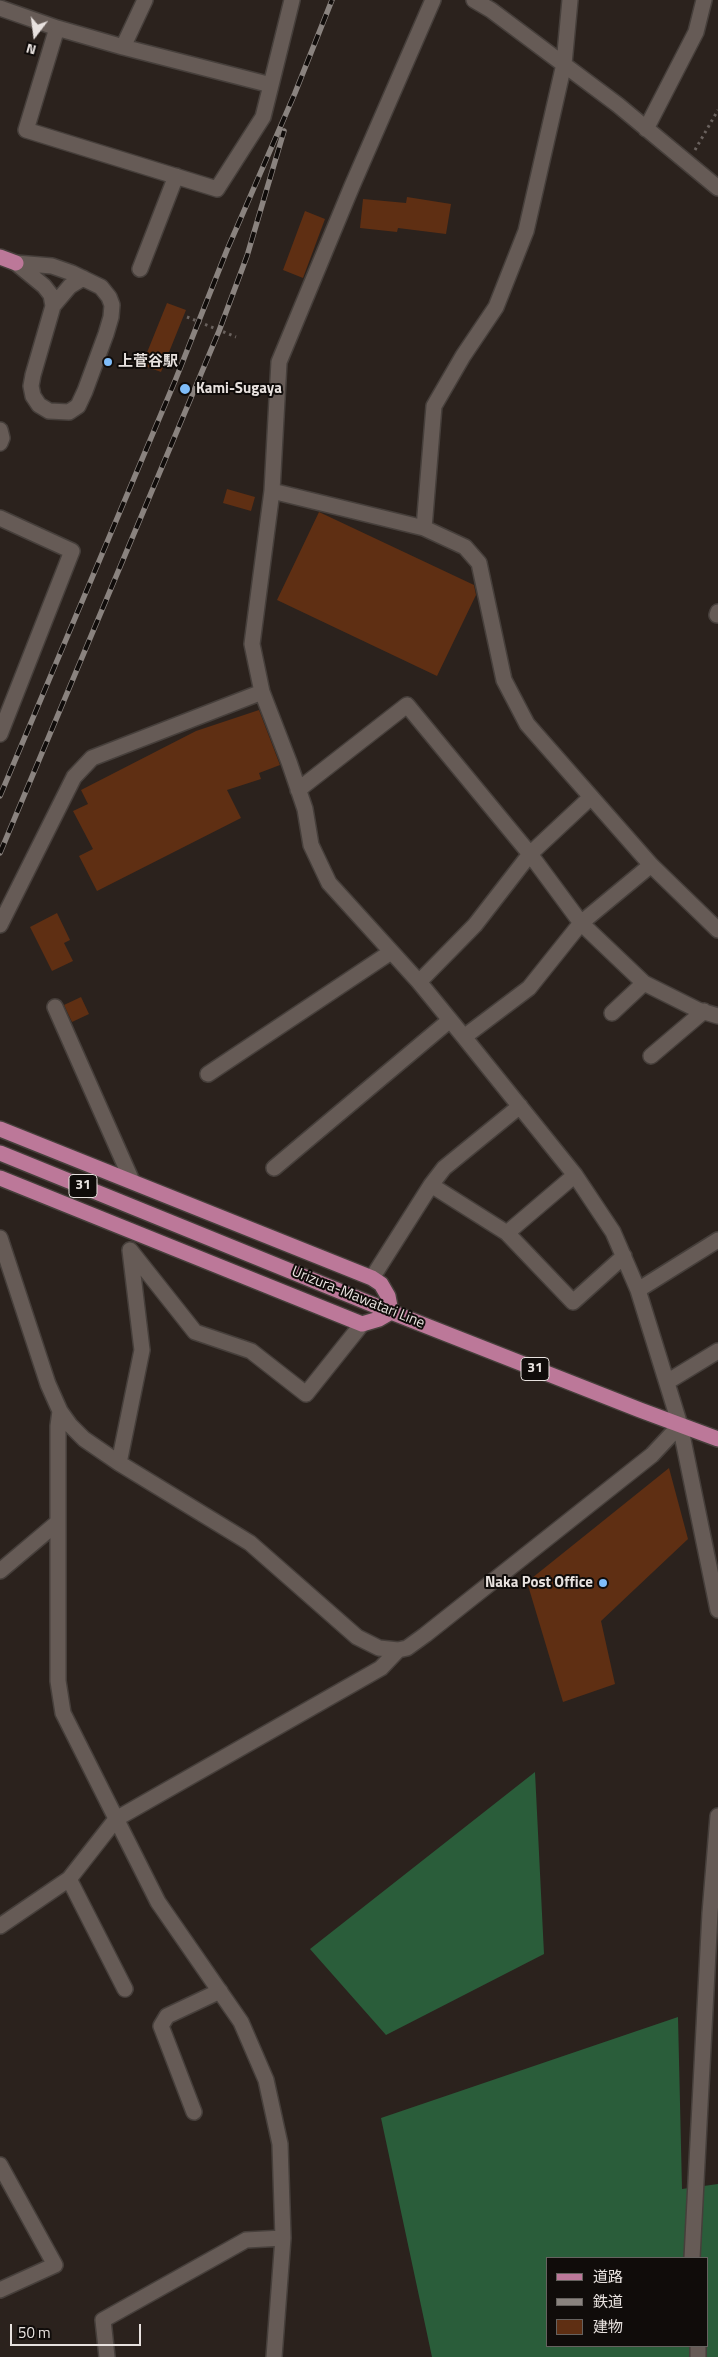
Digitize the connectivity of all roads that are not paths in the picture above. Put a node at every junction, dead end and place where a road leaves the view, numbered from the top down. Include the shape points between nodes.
1 (145, 0) edge
2 (292, 0) edge
3 (433, 0) edge
4 (474, 0) edge
5 (570, 0) edge
6 (704, 0) edge
7 (0, 8) edge
8 (57, 28) junction
9 (123, 47) junction
10 (564, 64) junction
11 (271, 85) junction
12 (646, 129) junction
13 (176, 176) junction
14 (718, 188) edge
15 (0, 257) edge
16 (16, 263) junction
17 (140, 269) dead end
18 (83, 278) junction
19 (53, 306) junction
20 (0, 430) edge
21 (0, 443) edge
22 (272, 492) junction
23 (0, 518) edge
24 (424, 528) junction
25 (262, 692) junction
26 (0, 734) edge
27 (298, 790) junction
28 (591, 797) junction
29 (530, 854) junction
30 (651, 865) junction
31 (581, 923) junction
32 (0, 925) edge
33 (718, 930) edge
34 (390, 952) junction
35 (419, 982) junction
36 (644, 983) junction
37 (55, 1008) dead end
38 (612, 1013) dead end
39 (711, 1014) edge
40 (450, 1020) junction
41 (464, 1037) junction
42 (651, 1056) dead end
43 (208, 1074) dead end
44 (520, 1106) junction
45 (0, 1129) edge
46 (0, 1153) edge
47 (274, 1168) dead end
48 (575, 1175) junction
49 (0, 1178) edge
50 (132, 1181) junction
51 (431, 1185) junction
52 (122, 1227) junction
53 (507, 1233) junction
54 (0, 1238) edge
55 (718, 1240) edge
56 (130, 1250) junction
57 (624, 1256) junction
58 (372, 1278) junction
59 (638, 1290) junction
60 (391, 1312) junction
61 (362, 1324) junction
62 (718, 1352) edge
63 (667, 1382) junction
64 (60, 1411) junction
65 (680, 1425) junction
66 (714, 1434) edge
67 (119, 1463) junction
68 (58, 1522) junction
69 (0, 1571) edge
70 (718, 1610) edge
71 (398, 1650) junction
72 (718, 1816) edge
73 (116, 1818) junction
74 (69, 1879) junction
75 (0, 1926) edge
76 (125, 1989) dead end
77 (220, 1991) junction
78 (194, 2112) dead end
79 (0, 2165) edge
80 (283, 2238) junction
81 (692, 2257) edge
82 (0, 2290) edge
83 (107, 2357) edge
84 (274, 2357) edge

1 - 9 street
2 - 11 street
3 - 22 street via 279,362
4 - 10 street
5 - 10 street
6 - 12 street via 696,32
7 - 8 street
8 - 9 street
8 - 13 street via 26,130
9 - 11 street
10 - 12 street
10 - 24 street via 526,231 496,307 434,406
11 - 13 street via 263,117 217,189
12 - 14 street
13 - 17 street
15 - 16 main road
16 - 18 street via 52,266
16 - 19 street via 44,286 51,295
18 - 19 street via 70,286
18 - 19 street via 101,287 109,296 111,317 85,391 78,406 69,412 49,412 33,396 31,386
20 - 21 street
22 - 24 street
22 - 25 street via 252,644
23 - 26 street via 72,550
24 - 28 street via 465,547 479,562 504,680 527,724
25 - 27 street
25 - 32 street via 92,758 74,776
27 - 29 street via 407,705
27 - 34 street via 311,845 329,884
28 - 29 street
28 - 30 street
29 - 31 street
29 - 35 street via 475,925
30 - 31 street
30 - 33 street
31 - 36 street
31 - 41 street via 529,988
34 - 35 street
34 - 43 street
35 - 40 street
36 - 38 street
36 - 39 street
37 - 50 street
39 - 42 street
40 - 41 street
40 - 47 street
41 - 44 street
44 - 48 street
44 - 51 street via 444,1168
45 - 50 main road
46 - 60 main road, Urizura-Mawatari Line / 31
48 - 53 street
48 - 57 street via 613,1232
49 - 52 main road
50 - 58 main road
51 - 53 street
51 - 58 street
52 - 56 street
52 - 61 main road
53 - 57 street via 574,1302
54 - 64 street via 34,1346
55 - 59 street
56 - 61 street via 195,1332 251,1351 306,1394
56 - 67 street via 142,1350
57 - 59 street
58 - 60 main road via 381,1284 388,1296
59 - 63 street
60 - 61 main road
60 - 65 main road, Urizura-Mawatari Line / 31
62 - 63 street
63 - 65 street
64 - 67 street via 84,1439
64 - 68 street
65 - 66 main road, Urizura-Mawatari Line / 31
65 - 70 street
65 - 71 street via 652,1455 425,1635 407,1648
67 - 71 street via 250,1544 357,1637 379,1648
68 - 69 street
68 - 73 street via 58,1681 63,1713
71 - 73 street via 381,1668
72 - 81 street
73 - 74 street
73 - 77 street via 158,1902
74 - 75 street
74 - 76 street
77 - 78 street via 167,2016 161,2026
77 - 80 street via 241,2022 266,2080 280,2144
79 - 82 street via 56,2265
80 - 83 street via 246,2240 103,2320
80 - 84 street

